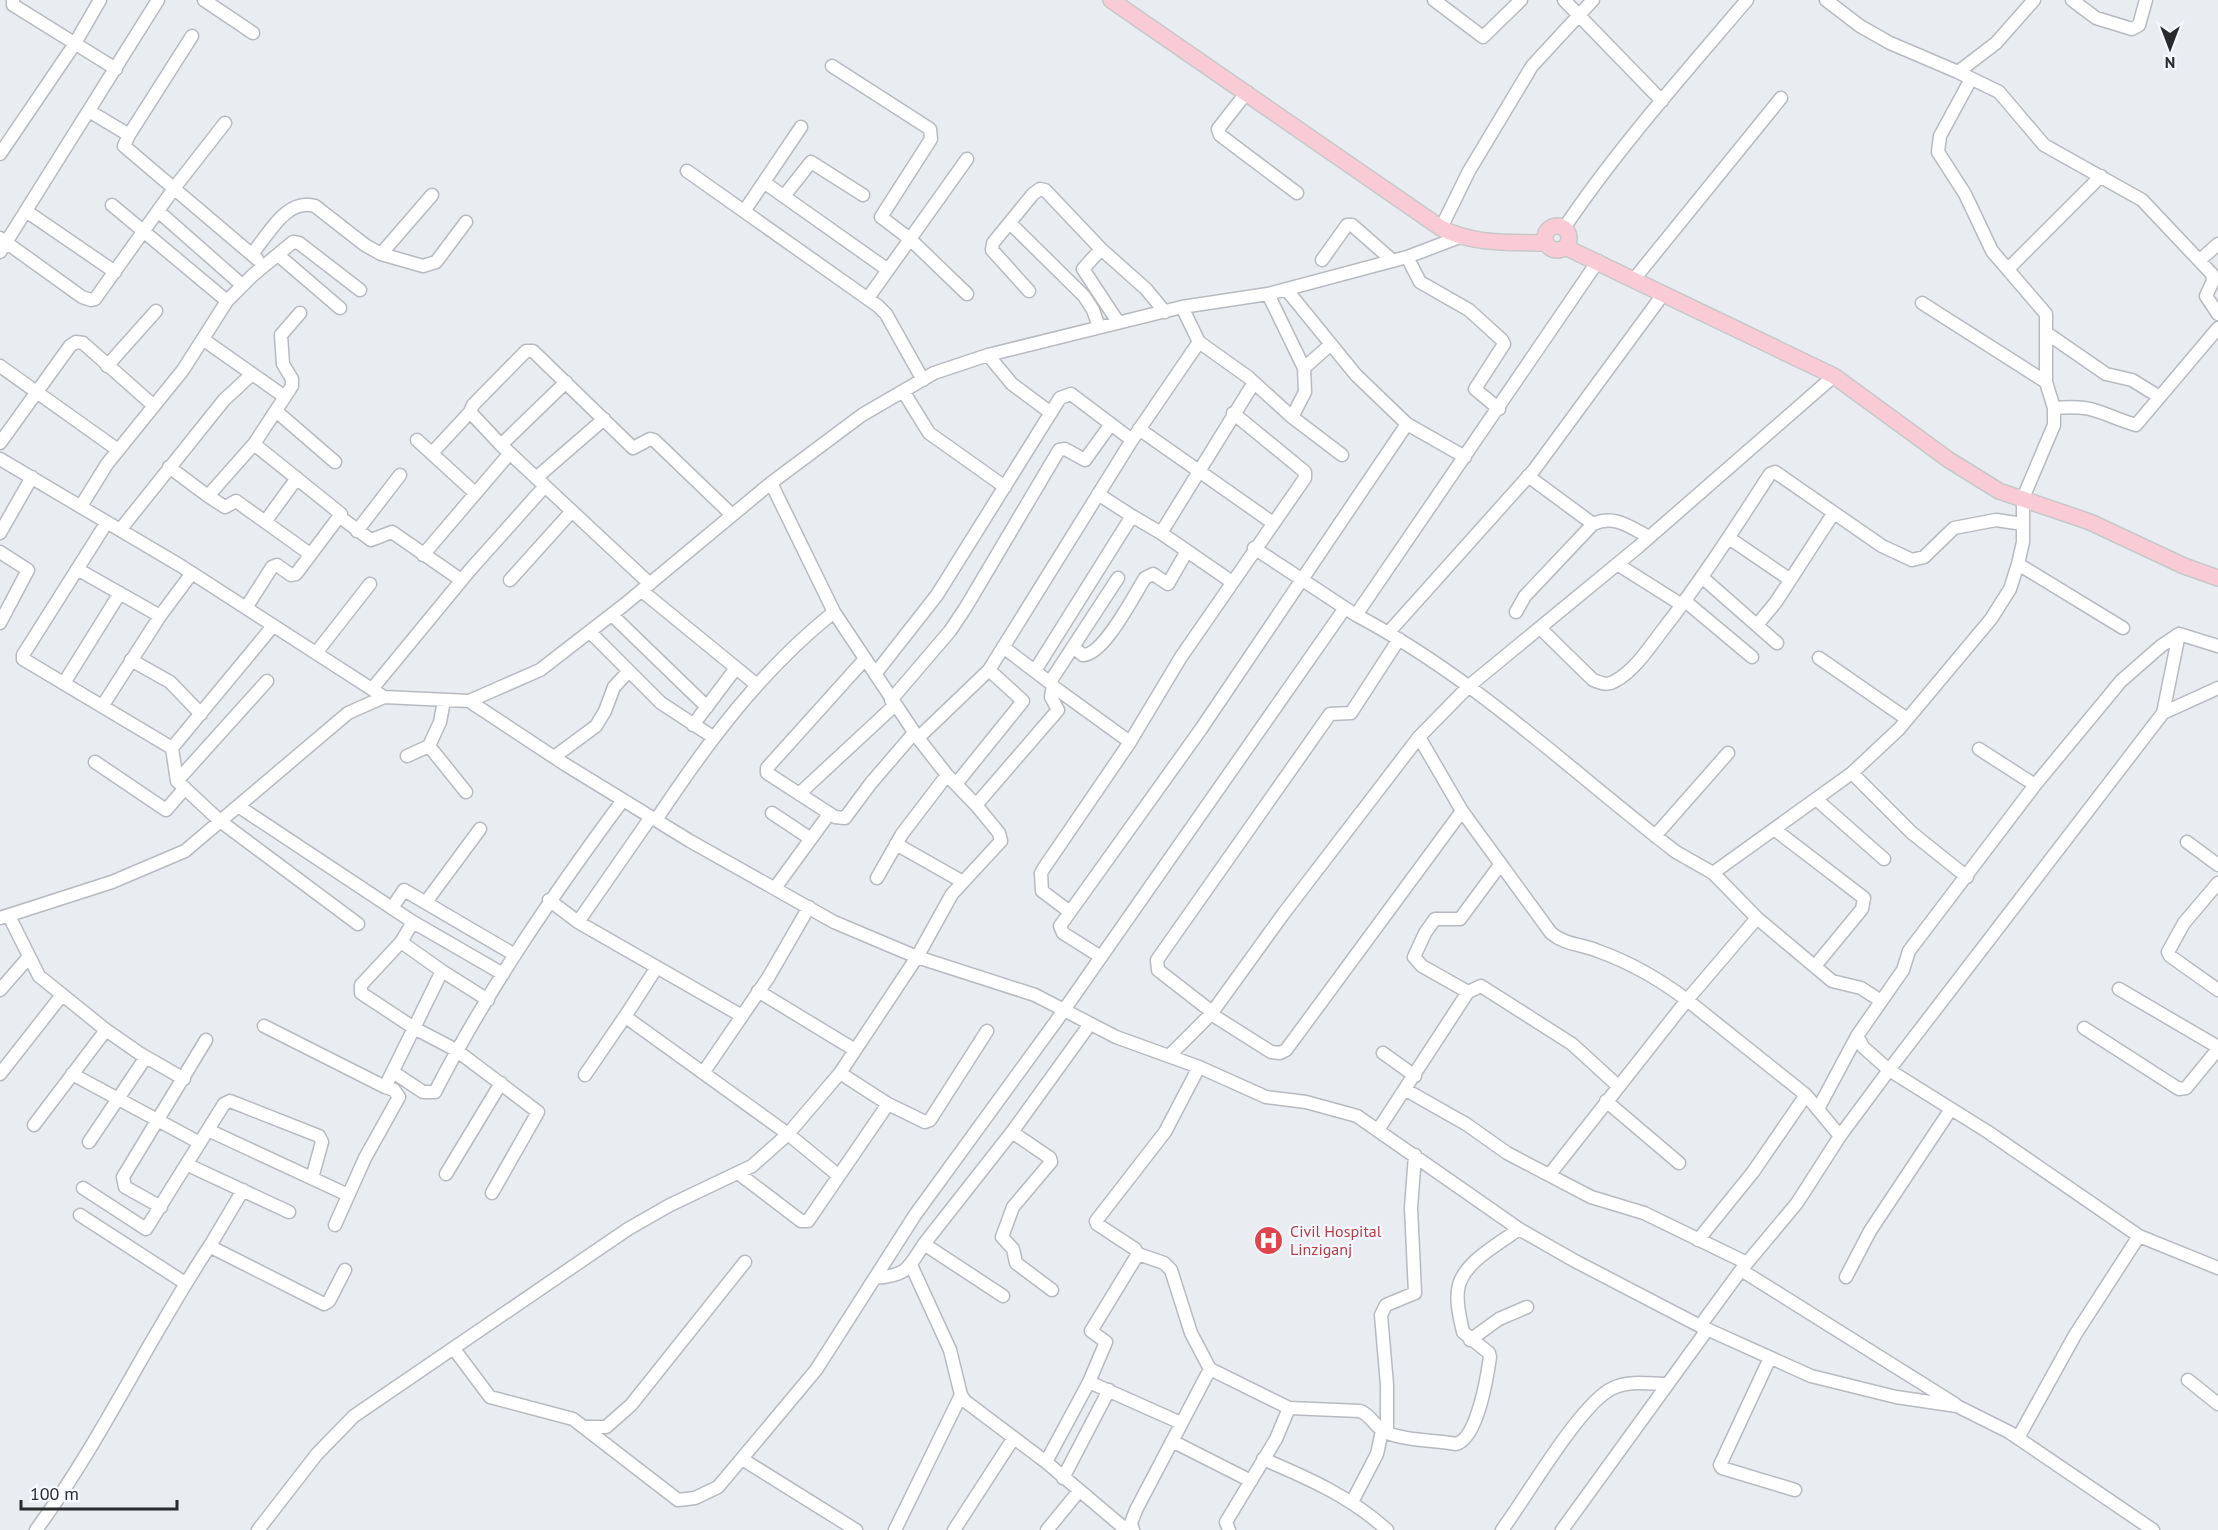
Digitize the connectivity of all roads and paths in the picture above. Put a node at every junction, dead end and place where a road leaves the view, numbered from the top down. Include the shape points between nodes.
1 (13, 0) edge
2 (100, 0) edge
3 (158, 0) edge
4 (204, 0) edge
5 (1111, 0) edge
6 (1521, 0) edge
7 (1564, 0) edge
8 (1593, 0) edge
9 (1747, 0) edge
10 (1826, 0) edge
11 (2034, 0) edge
12 (2072, 0) edge
13 (2146, 0) edge
14 (1442, 2) edge
15 (1579, 15) junction
16 (253, 33) dead end
17 (192, 36) dead end
18 (74, 45) junction
19 (831, 66) dead end
20 (116, 69) junction
21 (1958, 72) junction
22 (1971, 79) junction
23 (1247, 92) junction
24 (1781, 98) dead end
25 (1662, 101) junction
26 (89, 111) junction
27 (225, 123) dead end
28 (801, 127) dead end
29 (129, 135) junction
30 (0, 154) edge
31 (967, 159) dead end
32 (687, 171) dead end
33 (2101, 176) junction
34 (765, 183) junction
35 (175, 187) junction
36 (1298, 194) dead end
37 (432, 195) dead end
38 (863, 195) dead end
39 (784, 196) junction
40 (112, 205) dead end
41 (745, 210) junction
42 (26, 211) junction
43 (158, 211) junction
44 (466, 222) dead end
45 (1010, 223) junction
46 (1441, 228) junction
47 (1564, 228) junction
48 (144, 231) junction
49 (1460, 237) junction
50 (910, 239) junction
51 (1546, 243) junction
52 (2218, 244) edge
53 (2, 245) edge
54 (1565, 247) junction
55 (1101, 249) junction
56 (252, 254) junction
57 (381, 254) junction
58 (278, 255) junction
59 (1407, 257) junction
60 (1322, 260) dead end
61 (2200, 260) junction
62 (1393, 261) junction
63 (1598, 261) junction
64 (265, 265) junction
65 (2008, 269) junction
66 (888, 270) junction
67 (115, 272) junction
68 (1635, 278) junction
69 (242, 285) junction
70 (1286, 289) junction
71 (360, 290) dead end
72 (1029, 291) dead end
73 (1664, 293) junction
74 (967, 294) dead end
75 (1268, 294) junction
76 (868, 298) junction
77 (227, 301) junction
78 (1922, 303) dead end
79 (1182, 307) junction
80 (340, 308) dead end
81 (156, 311) dead end
82 (1164, 312) junction
83 (300, 313) dead end
84 (2218, 314) edge
85 (1118, 322) junction
86 (1099, 327) junction
87 (2218, 328) edge
88 (2048, 334) junction
89 (204, 340) junction
90 (1199, 342) junction
91 (1330, 345) junction
92 (988, 355) junction
93 (0, 366) edge
94 (107, 366) junction
95 (1304, 368) junction
96 (251, 375) junction
97 (1834, 376) junction
98 (923, 380) junction
99 (566, 382) junction
100 (2046, 382) junction
101 (1253, 384) junction
102 (35, 390) junction
103 (903, 392) junction
104 (2158, 396) junction
105 (285, 397) junction
106 (154, 406) junction
107 (2054, 408) junction
108 (1499, 409) junction
109 (276, 411) junction
110 (470, 412) junction
111 (1051, 413) junction
112 (1233, 413) junction
113 (1292, 417) junction
114 (604, 419) junction
115 (1111, 424) junction
116 (1407, 424) junction
117 (1136, 435) junction
118 (417, 440) dead end
119 (0, 443) edge
120 (254, 444) junction
121 (506, 449) junction
122 (118, 450) junction
123 (432, 453) junction
124 (1342, 455) dead end
125 (1466, 457) junction
126 (0, 459) edge
127 (335, 462) dead end
128 (169, 467) junction
129 (1198, 471) junction
130 (400, 475) dead end
131 (1528, 476) junction
132 (32, 477) junction
133 (297, 478) junction
134 (541, 482) junction
135 (771, 483) junction
136 (1005, 488) junction
137 (476, 493) junction
138 (1098, 494) junction
139 (208, 496) junction
140 (2023, 498) junction
141 (81, 506) junction
142 (572, 512) junction
143 (1833, 514) junction
144 (732, 515) junction
145 (1132, 516) junction
146 (340, 517) junction
147 (106, 522) junction
148 (265, 522) junction
149 (1273, 523) junction
150 (1593, 524) junction
151 (2023, 524) junction
152 (120, 530) junction
153 (357, 531) junction
154 (0, 533) edge
155 (1161, 533) junction
156 (1649, 537) junction
157 (1729, 538) junction
158 (1254, 548) junction
159 (1187, 551) junction
160 (0, 552) edge
161 (310, 554) junction
162 (423, 555) junction
163 (1617, 564) junction
164 (2018, 564) junction
165 (77, 568) junction
166 (192, 573) junction
167 (2217, 576) edge
168 (1118, 578) dead end
169 (1703, 578) junction
170 (1789, 579) junction
171 (461, 580) junction
172 (510, 580) dead end
173 (1302, 580) junction
174 (1232, 582) junction
175 (370, 584) dead end
176 (646, 587) junction
177 (120, 593) junction
178 (1684, 603) junction
179 (246, 608) junction
180 (1351, 611) junction
181 (834, 612) junction
182 (1516, 612) dead end
183 (612, 615) junction
184 (160, 616) junction
185 (0, 623) edge
186 (1757, 625) junction
187 (273, 626) junction
188 (1540, 628) junction
189 (2123, 628) dead end
190 (590, 632) junction
191 (2179, 634) junction
192 (1394, 635) junction
193 (1777, 643) dead end
194 (2218, 646) edge
195 (1003, 647) junction
196 (1074, 648) junction
197 (316, 653) junction
198 (1752, 657) dead end
199 (1819, 658) dead end
200 (865, 659) junction
201 (131, 660) junction
202 (736, 668) junction
203 (1036, 669) junction
204 (989, 670) junction
205 (629, 671) junction
206 (875, 674) junction
207 (267, 681) dead end
208 (64, 683) junction
209 (757, 685) junction
210 (1052, 685) junction
211 (1469, 686) junction
212 (2218, 688) edge
213 (372, 689) junction
214 (384, 697) junction
215 (444, 701) junction
216 (469, 701) junction
217 (893, 703) junction
218 (104, 705) junction
219 (707, 707) junction
220 (2163, 713) junction
221 (201, 714) junction
222 (1907, 719) junction
223 (693, 725) junction
224 (916, 735) junction
225 (713, 736) junction
226 (1419, 737) junction
227 (1130, 742) junction
228 (429, 746) junction
229 (172, 748) junction
230 (1979, 750) dead end
231 (1728, 753) dead end
232 (407, 756) dead end
233 (554, 757) junction
234 (94, 762) dead end
235 (1852, 773) junction
236 (947, 774) junction
237 (956, 784) junction
238 (181, 785) junction
239 (2035, 785) junction
240 (466, 792) dead end
241 (799, 794) junction
242 (1816, 799) junction
243 (623, 800) junction
244 (976, 805) junction
245 (238, 806) junction
246 (1462, 811) junction
247 (772, 813) dead end
248 (829, 813) junction
249 (654, 819) junction
250 (220, 821) junction
251 (480, 829) dead end
252 (1774, 829) junction
253 (1655, 836) junction
254 (811, 839) junction
255 (2187, 842) dead end
256 (896, 844) junction
257 (1884, 859) dead end
258 (1500, 865) junction
259 (2218, 865) edge
260 (1713, 873) junction
261 (1967, 877) junction
262 (878, 878) dead end
263 (963, 882) junction
264 (2218, 883) edge
265 (775, 888) junction
266 (549, 900) junction
267 (426, 902) junction
268 (392, 908) junction
269 (808, 908) junction
270 (1070, 912) junction
271 (4, 917) edge
272 (1757, 918) junction
273 (414, 922) junction
274 (578, 922) junction
275 (358, 924) dead end
276 (401, 942) junction
277 (515, 955) junction
278 (917, 957) junction
279 (1101, 957) junction
280 (28, 958) junction
281 (1815, 966) junction
282 (657, 967) junction
283 (442, 971) junction
284 (504, 974) junction
285 (2119, 988) dead end
286 (0, 990) edge
287 (2218, 990) edge
288 (759, 992) junction
289 (1468, 992) junction
290 (62, 995) junction
291 (488, 1000) junction
292 (1688, 1000) junction
293 (1881, 1001) junction
294 (1063, 1011) junction
295 (1212, 1013) junction
296 (626, 1015) junction
297 (742, 1016) junction
298 (1090, 1024) junction
299 (264, 1026) dead end
300 (414, 1028) junction
301 (2084, 1028) dead end
302 (106, 1030) junction
303 (987, 1031) dead end
304 (206, 1040) dead end
305 (1860, 1041) dead end
306 (2218, 1048) edge
307 (456, 1050) junction
308 (855, 1050) junction
309 (1383, 1053) dead end
310 (1169, 1056) junction
311 (146, 1057) junction
312 (1199, 1067) junction
313 (1889, 1070) junction
314 (393, 1072) junction
315 (703, 1073) junction
316 (840, 1073) junction
317 (0, 1074) edge
318 (72, 1074) junction
319 (585, 1075) dead end
320 (1415, 1076) junction
321 (184, 1079) junction
322 (501, 1083) junction
323 (1618, 1086) junction
324 (385, 1087) junction
325 (1406, 1090) junction
326 (1806, 1095) junction
327 (119, 1100) junction
328 (1606, 1101) junction
329 (888, 1104) junction
330 (1951, 1108) junction
331 (1818, 1109) junction
332 (159, 1121) junction
333 (34, 1125) dead end
334 (208, 1130) junction
335 (1378, 1130) junction
336 (1012, 1132) junction
337 (788, 1134) junction
338 (1840, 1136) junction
339 (89, 1142) dead end
340 (200, 1143) junction
341 (1415, 1155) junction
342 (1678, 1163) dead end
343 (188, 1165) junction
344 (738, 1173) junction
345 (446, 1174) dead end
346 (1551, 1174) junction
347 (839, 1176) junction
348 (312, 1178) junction
349 (83, 1188) dead end
350 (243, 1190) junction
351 (492, 1193) dead end
352 (348, 1194) junction
353 (161, 1207) junction
354 (290, 1212) dead end
355 (80, 1215) dead end
356 (335, 1225) dead end
357 (1519, 1229) junction
358 (2139, 1236) junction
359 (1698, 1240) junction
360 (211, 1244) junction
361 (924, 1244) junction
362 (1138, 1254) junction
363 (745, 1262) dead end
364 (910, 1265) junction
365 (1744, 1266) junction
366 (2218, 1268) edge
367 (345, 1270) dead end
368 (1846, 1277) dead end
369 (875, 1278) junction
370 (185, 1283) junction
371 (1052, 1290) dead end
372 (1003, 1296) dead end
373 (1527, 1307) dead end
374 (1703, 1328) junction
375 (1470, 1340) junction
376 (454, 1349) junction
377 (1770, 1358) junction
378 (1210, 1369) junction
379 (2188, 1380) dead end
380 (1089, 1382) junction
381 (1668, 1384) junction
382 (1108, 1390) junction
383 (961, 1395) junction
384 (2218, 1404) edge
385 (1288, 1408) junction
386 (1961, 1408) junction
387 (1181, 1423) junction
388 (585, 1427) junction
389 (1384, 1431) junction
390 (2018, 1438) junction
391 (1013, 1439) junction
392 (1172, 1441) junction
393 (742, 1459) junction
394 (1263, 1460) junction
395 (1046, 1462) junction
396 (1063, 1478) junction
397 (1251, 1481) junction
398 (1795, 1490) dead end
399 (1078, 1491) junction
400 (1352, 1502) junction
401 (1128, 1529) edge
402 (36, 1530) edge
403 (258, 1530) edge
404 (856, 1530) edge
405 (894, 1530) edge
406 (954, 1530) edge
407 (1047, 1530) edge
408 (1229, 1530) edge
409 (1387, 1530) edge
410 (1502, 1530) edge
411 (1562, 1530) edge
412 (2153, 1530) edge

1 - 18 street via 13,5
2 - 18 street
3 - 20 street
4 - 16 street
5 - 23 main road
6 - 14 street via 1485,37 1480,37
7 - 15 street
8 - 15 street
9 - 25 street
10 - 21 street via 1890,43
11 - 21 street via 1996,43
12 - 13 street via 2096,18 2132,29 2139,25
15 - 25 street
15 - 46 street via 1532,66 1469,171
17 - 29 street
18 - 20 street
18 - 30 street
19 - 50 street via 930,129 931,139 881,216
20 - 26 street
21 - 22 street
22 - 33 street via 1999,92 2044,145
22 - 65 street via 1940,136 1938,152 1965,194 1992,251
23 - 36 street via 1218,129 1220,135
23 - 46 main road
24 - 68 street
25 - 47 street
26 - 29 street
26 - 42 street
27 - 35 street
28 - 34 street
29 - 35 street via 124,146
31 - 50 street
32 - 41 street
33 - 61 street via 2142,200
33 - 65 street
34 - 39 street
34 - 41 street
35 - 43 street
35 - 56 street
37 - 57 street
38 - 39 street via 812,162
39 - 66 street
40 - 48 street
41 - 76 street
42 - 53 street
42 - 67 street
43 - 48 street
43 - 69 street
44 - 57 street via 429,266
45 - 55 street via 1033,194 1045,190
45 - 72 street via 993,243 992,250
45 - 86 street via 1084,296
46 - 49 main road
47 - 51 main road via 1549,229
47 - 54 main road via 1569,237
48 - 67 street
48 - 77 street
49 - 51 main road
49 - 59 street
50 - 66 street
50 - 74 street
51 - 54 main road via 1552,249
52 - 61 street
53 - 67 street via 91,300
54 - 63 main road
55 - 82 street via 1138,281
55 - 85 street via 1083,269
56 - 57 street via 287,211 306,203
56 - 64 street
58 - 64 street
58 - 71 street via 293,242 299,243
58 - 80 street
59 - 62 street
59 - 108 street via 1420,282 1469,310 1502,340 1501,353 1475,389
60 - 62 street via 1347,225 1352,225
61 - 84 street via 2212,274 2213,282 2206,296
62 - 70 street
63 - 68 main road
63 - 108 street
64 - 69 street
65 - 88 street via 2046,314
66 - 76 street
68 - 73 main road
69 - 77 street
70 - 75 street
70 - 91 street
73 - 97 main road
73 - 131 street
75 - 79 street
75 - 95 street
76 - 98 street via 886,314
77 - 89 street
78 - 100 street
79 - 82 street
79 - 90 street
81 - 94 street
82 - 85 street
83 - 105 street via 281,335 282,364 293,383
85 - 86 street
86 - 92 street
87 - 104 street
88 - 100 street
88 - 104 street via 2106,374 2132,380
89 - 96 street
89 - 106 street
90 - 101 street
90 - 117 street
91 - 95 street
91 - 116 street
92 - 98 street
92 - 111 street via 1012,384
93 - 102 street
94 - 102 street via 83,343 76,342
94 - 106 street
95 - 113 street via 1305,392
96 - 105 street
96 - 128 street via 236,387
97 - 140 main road via 1975,478
97 - 156 street
98 - 103 street
99 - 110 street via 531,350
99 - 114 street
99 - 121 street
100 - 107 street
101 - 112 street
101 - 113 street
102 - 119 street
102 - 122 street
103 - 135 street via 862,416
103 - 136 street via 929,433
104 - 107 street via 2136,425 2096,408
105 - 109 street
106 - 122 street
107 - 140 street via 2054,425
108 - 125 street
109 - 120 street
109 - 127 street
110 - 121 street
110 - 123 street
111 - 115 street via 1060,398 1071,394
111 - 136 street
112 - 129 street
112 - 149 street via 1305,472 1305,478
113 - 124 street
114 - 134 street
114 - 144 street via 633,448 654,440
115 - 117 street
115 - 217 street via 1088,458 1081,460 1065,449 1059,450 966,607
116 - 125 street
116 - 173 street
117 - 129 street
117 - 138 street
118 - 123 street
120 - 133 street
120 - 139 street
121 - 134 street
121 - 137 street
122 - 141 street
123 - 137 street
125 - 180 street
126 - 132 street
128 - 139 street
128 - 152 street
129 - 149 street
129 - 155 street
130 - 153 street
131 - 150 street
131 - 192 street
132 - 141 street
132 - 154 street
133 - 146 street via 340,510
133 - 148 street
134 - 142 street
134 - 171 street
135 - 144 street
135 - 181 street
136 - 206 street via 937,595
137 - 162 street
138 - 145 street
138 - 195 street
139 - 148 street via 226,507 236,501
140 - 151 street
140 - 167 main road via 2090,522 2184,566
141 - 147 street
142 - 172 street
142 - 176 street
143 - 151 street via 1912,560 1924,557 1954,528 1996,520
143 - 157 street via 1775,472
143 - 170 street
144 - 176 street
145 - 155 street
145 - 203 street
146 - 153 street
146 - 161 street
147 - 152 street
147 - 165 street
148 - 161 street
149 - 158 street
150 - 156 street via 1614,519
150 - 182 street via 1525,596
151 - 164 street
152 - 166 street
153 - 162 street via 374,540 392,532
155 - 159 street
156 - 163 street
157 - 169 street
157 - 170 street
158 - 173 street
158 - 174 street
159 - 174 street
159 - 196 street via 1168,584 1153,574 1145,578 1108,637 1092,654 1083,655
160 - 185 street via 27,570
161 - 179 street via 292,576 272,567
162 - 171 street
163 - 178 street
163 - 188 street
164 - 189 street
164 - 222 street via 2010,589 1991,619
165 - 177 street
165 - 208 street via 23,655 30,664
166 - 179 street
166 - 184 street
168 - 196 street
169 - 178 street
169 - 186 street
170 - 186 street
171 - 213 street
173 - 180 street
173 - 270 street
174 - 227 street via 1180,657
175 - 197 street
176 - 183 street
176 - 202 street
177 - 184 street
177 - 208 street
178 - 188 street via 1626,673 1604,685 1593,680
178 - 198 street
179 - 187 street
180 - 192 street
180 - 279 street
181 - 200 street
181 - 209 street via 800,640
183 - 190 street
183 - 219 street
184 - 201 street
186 - 193 street
187 - 197 street
187 - 221 street
188 - 211 street
190 - 205 street
190 - 216 street via 540,670
191 - 194 street
191 - 220 street
191 - 239 street via 2121,681
192 - 211 street
192 - 295 street via 1351,713 1330,714 1157,960 1158,970
195 - 203 street
195 - 204 street
196 - 210 street
197 - 213 street
199 - 222 street
200 - 206 street
200 - 241 street via 767,768 767,773
201 - 218 street
201 - 221 street via 170,682
202 - 209 street
202 - 219 street
203 - 210 street
204 - 224 street
204 - 237 street via 1023,702
205 - 223 street via 661,703
205 - 233 street via 614,687 596,726
206 - 217 street
207 - 238 street
208 - 218 street
209 - 225 street
210 - 227 street
210 - 244 street via 1051,697 1057,713
211 - 226 street
211 - 253 street
212 - 220 street
213 - 214 street
214 - 215 street
214 - 245 street via 348,713
215 - 216 street
215 - 228 street via 437,733
216 - 233 street
217 - 224 street
217 - 241 street
218 - 229 street
219 - 223 street
220 - 313 street
221 - 229 street
222 - 235 street
223 - 225 street
224 - 236 street
224 - 248 street via 870,783 845,818 838,819
225 - 249 street
226 - 246 street
226 - 295 street
227 - 270 street via 1041,873 1044,894
228 - 232 street
228 - 240 street
229 - 238 street
230 - 239 street
231 - 253 street
233 - 243 street
234 - 238 street via 166,810
235 - 242 street
235 - 261 street via 1912,833
236 - 237 street
236 - 256 street
237 - 244 street
238 - 250 street
239 - 261 street
241 - 248 street
242 - 252 street
242 - 257 street
243 - 249 street
243 - 266 street
244 - 263 street via 1001,841
245 - 250 street
245 - 268 street
246 - 258 street
246 - 295 street via 1286,1050 1271,1052
247 - 254 street
248 - 254 street
249 - 265 street
249 - 274 street
250 - 271 street via 185,851 112,882
250 - 275 street
251 - 267 street
252 - 260 street
252 - 281 street via 1864,898 1862,909
253 - 260 street
254 - 265 street
255 - 259 street
256 - 262 street
256 - 263 street
258 - 289 street via 1460,919 1435,919 1414,957 1422,966
258 - 292 street via 1557,938 1652,974
260 - 272 street
261 - 293 street via 1936,912 1909,951 1904,970
263 - 278 street via 936,919
264 - 287 street via 2184,923 2168,952
265 - 269 street
266 - 274 street
266 - 277 street
267 - 268 street via 404,890
267 - 277 street
268 - 273 street
269 - 278 street
269 - 288 street
270 - 279 street via 1060,931
271 - 280 street
272 - 281 street
272 - 292 street
273 - 276 street
273 - 284 street
274 - 282 street
276 - 283 street
276 - 300 street via 360,990
277 - 284 street
278 - 294 street via 1035,995
278 - 308 street
279 - 294 street
280 - 286 street
280 - 290 street via 39,976
281 - 293 street via 1832,981 1861,988
282 - 296 street
282 - 297 street
283 - 291 street
283 - 300 street
284 - 291 street
285 - 306 street
288 - 297 street
288 - 308 street
289 - 320 street
289 - 323 street via 1484,987 1572,1044
290 - 302 street
290 - 317 street
291 - 307 street
292 - 323 street
292 - 326 street
293 - 331 street via 1857,1036
294 - 298 street
294 - 369 street via 915,1215
295 - 310 street
296 - 315 street
296 - 319 street
297 - 315 street
298 - 310 street
298 - 336 street
299 - 324 street
300 - 307 street
300 - 314 street
301 - 306 street via 2180,1089 2186,1088
302 - 311 street
302 - 318 street
303 - 329 street via 930,1120 921,1122
304 - 321 street
305 - 313 street
307 - 314 street via 435,1092 423,1092
307 - 322 street
308 - 316 street
309 - 320 street
310 - 312 street
311 - 321 street
311 - 327 street
312 - 335 street via 1266,1098 1306,1102 1357,1116
312 - 362 street via 1165,1132 1096,1221
313 - 330 street
313 - 338 street
314 - 324 street
315 - 337 street
316 - 329 street
316 - 337 street
318 - 327 street
318 - 333 street
320 - 325 street
321 - 332 street
322 - 345 street
322 - 351 street via 538,1112
323 - 328 street
324 - 352 street via 399,1097
325 - 335 street
325 - 346 street via 1466,1124 1500,1149
326 - 331 street
326 - 359 street via 1753,1172
327 - 332 street
327 - 339 street
328 - 342 street
328 - 346 street
329 - 347 street
330 - 358 street
330 - 368 street via 1870,1232
331 - 338 street
332 - 340 street
332 - 353 street via 123,1181 125,1187
334 - 340 street
334 - 348 street
334 - 348 street via 224,1104 234,1102 320,1136 322,1142
335 - 341 street
336 - 361 street
336 - 371 street via 1051,1162 1013,1207 1002,1237 1012,1249 1016,1263
337 - 344 street
337 - 347 street
338 - 365 street via 1797,1203
340 - 343 street
341 - 357 street
341 - 389 street via 1411,1209 1415,1293 1386,1305 1381,1315 1387,1385
343 - 350 street
343 - 353 street
344 - 347 street via 805,1222 812,1218
344 - 376 street via 670,1204 628,1229
346 - 359 street via 1591,1197 1644,1213
348 - 352 street
349 - 353 street via 143,1229 149,1227
350 - 354 street
350 - 360 street
352 - 356 street
355 - 370 street
357 - 374 street
357 - 375 street via 1473,1263 1460,1282 1457,1304 1463,1332
358 - 366 street
358 - 390 street via 2075,1335
359 - 365 street
360 - 367 street via 324,1304
360 - 370 street
361 - 364 street
361 - 372 street
362 - 378 street via 1168,1265 1191,1333
362 - 380 street via 1091,1331 1106,1342
363 - 388 street via 631,1406 606,1427
364 - 369 street via 899,1275
364 - 383 street via 950,1350
365 - 374 street
365 - 386 street
369 - 393 street via 816,1370
370 - 402 street via 83,1462
373 - 375 street via 1499,1319
374 - 377 street
374 - 381 street
375 - 389 street via 1489,1353 1490,1358 1468,1437 1456,1444
376 - 388 street via 490,1397 573,1419
376 - 403 street via 354,1416 317,1455
377 - 386 street via 1811,1376
377 - 398 street via 1720,1465
378 - 385 street
378 - 387 street
379 - 384 street
380 - 382 street
380 - 395 street
381 - 410 street via 1630,1383 1600,1395
381 - 411 street
382 - 387 street
382 - 396 street
383 - 391 street
383 - 405 street
385 - 389 street via 1360,1411
385 - 394 street
386 - 390 street
387 - 392 street
388 - 393 street via 678,1500 695,1498 718,1487
389 - 400 street via 1377,1454
390 - 412 street
391 - 395 street
391 - 406 street
392 - 397 street
392 - 401 street
393 - 404 street
394 - 397 street
394 - 400 street
395 - 396 street
396 - 399 street
397 - 408 street via 1226,1522
399 - 401 street
399 - 407 street
400 - 409 street

